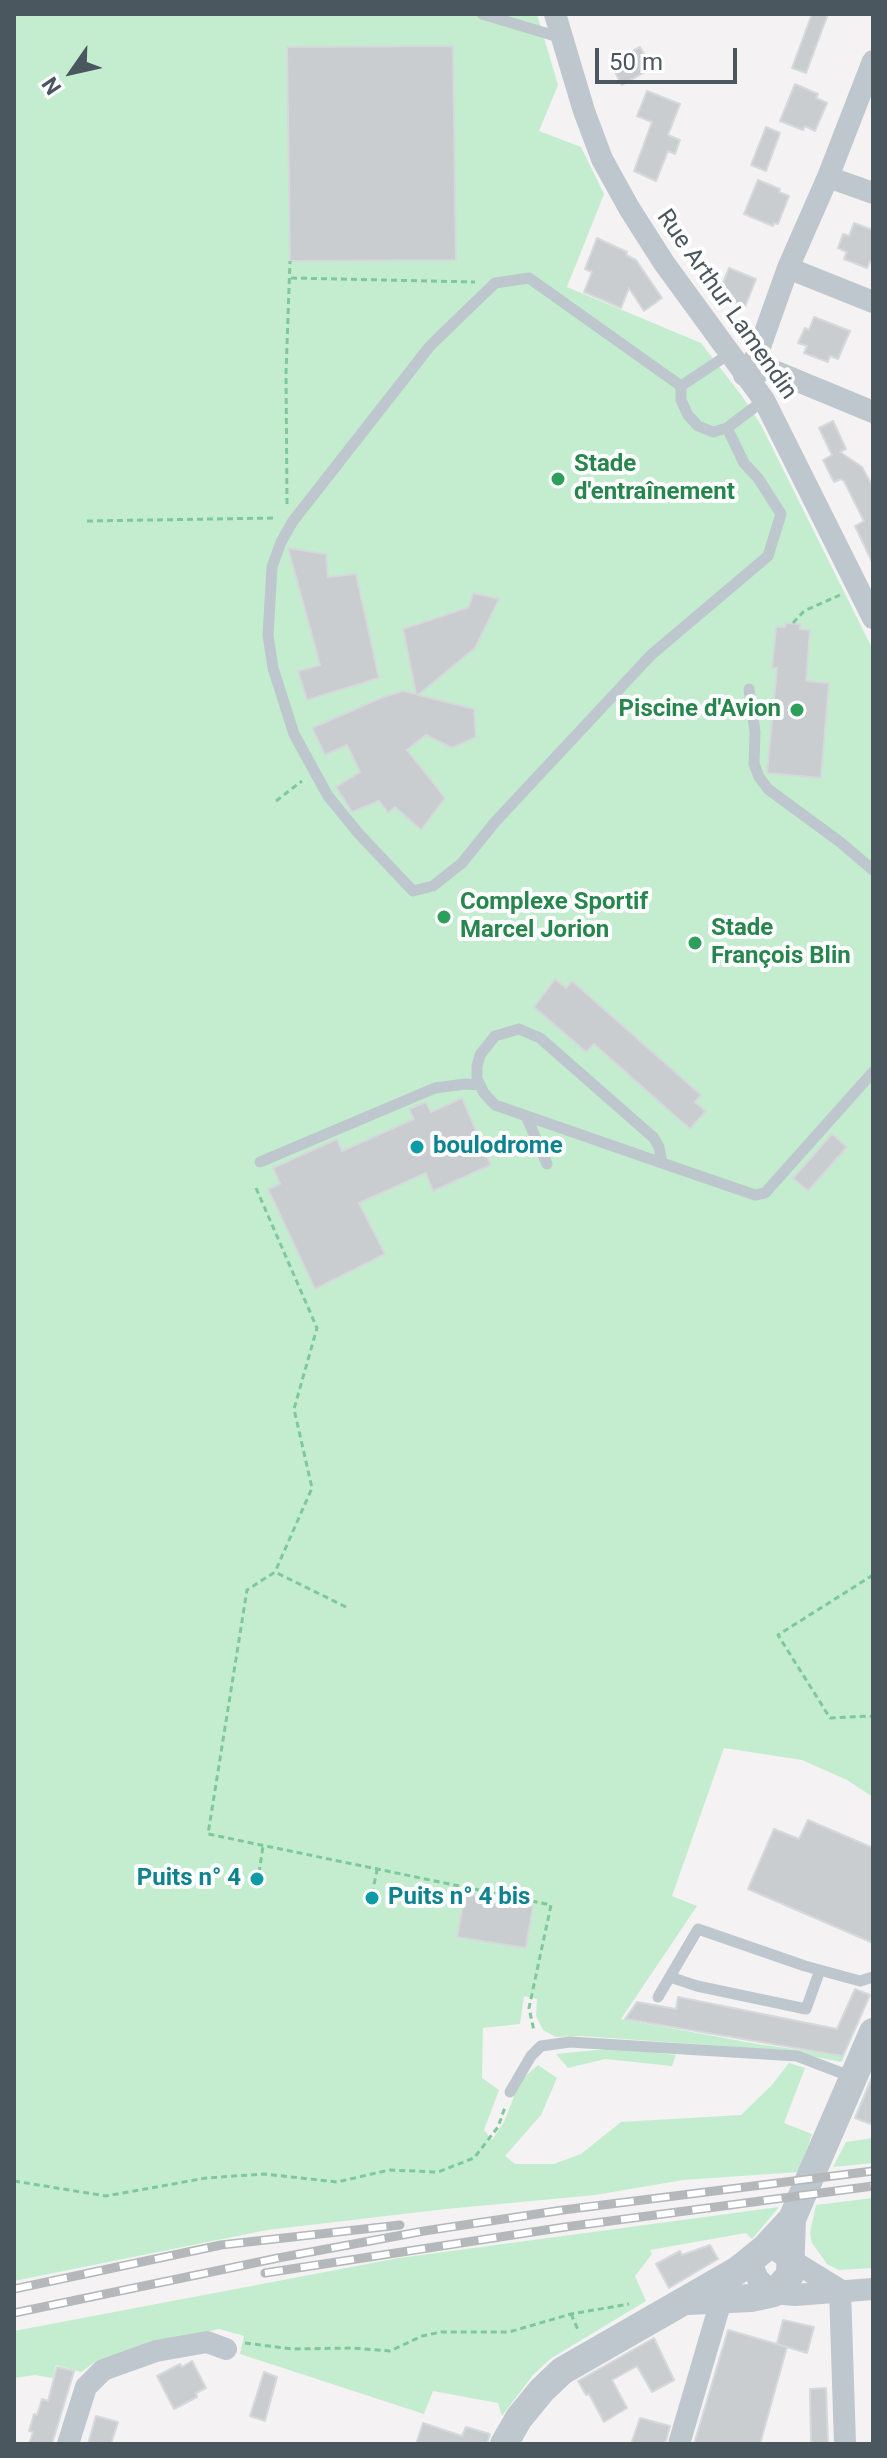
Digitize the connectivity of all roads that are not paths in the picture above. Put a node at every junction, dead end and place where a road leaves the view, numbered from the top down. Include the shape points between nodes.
1 (482, 14) edge
2 (555, 14) edge
3 (562, 38) junction
4 (871, 71) edge
5 (828, 177) junction
6 (873, 193) edge
7 (788, 268) junction
8 (873, 302) edge
9 (729, 354) junction
10 (744, 375) junction
11 (681, 386) junction
12 (764, 400) junction
13 (873, 412) edge
14 (727, 428) junction
15 (873, 618) edge
16 (749, 689) dead end
17 (873, 870) edge
18 (873, 1072) edge
19 (480, 1085) junction
20 (527, 1118) junction
21 (260, 1162) dead end
22 (662, 1163) junction
23 (547, 1164) dead end
24 (820, 1970) junction
25 (670, 1977) junction
26 (873, 1977) edge
27 (658, 1997) dead end
28 (873, 2032) edge
29 (853, 2077) junction
30 (510, 2092) road end
31 (792, 2219) junction
32 (757, 2255) junction
33 (792, 2258) junction
34 (873, 2289) edge
35 (840, 2290) junction
36 (720, 2291) junction
37 (774, 2293) junction
38 (226, 2349) road end
39 (68, 2444) edge
40 (504, 2444) edge
41 (679, 2444) edge
42 (845, 2444) edge

1 - 3 lane
2 - 3 street, Rue Arthur Lamendin
3 - 9 street, Rue Arthur Lamendin via 602,159 664,263
4 - 5 street
5 - 6 street
5 - 7 street
7 - 8 street
7 - 10 street via 757,355
9 - 10 street, Rue Arthur Lamendin
9 - 11 lane
10 - 12 street, Rue Arthur Lamendin
10 - 13 street via 769,369
11 - 14 lane via 681,400 698,426 713,432
11 - 14 lane via 529,278 495,283 430,346 290,519 272,567 268,635 282,702 328,796 413,891 433,886 462,863 651,655 768,556 781,514 744,463
12 - 14 lane
12 - 15 street, Rue Arthur Lamendin
16 - 17 lane via 759,777
18 - 22 lane via 765,1193 755,1195
19 - 20 lane via 495,1105
19 - 21 lane via 435,1088
19 - 22 lane via 477,1066 486,1044 506,1032 530,1033 654,1138
20 - 22 lane
20 - 23 lane
24 - 25 lane via 806,2009
24 - 25 lane via 698,1929
24 - 26 lane via 860,1981
25 - 27 lane
28 - 29 street
29 - 30 lane via 797,2056 570,2042 541,2046
29 - 31 street
31 - 32 street
31 - 33 street
32 - 33 street
32 - 36 street
32 - 37 street via 758,2279
33 - 35 street
33 - 37 street via 790,2275
34 - 35 street
35 - 37 street
35 - 42 street
36 - 37 street
36 - 40 street via 684,2301 562,2371 519,2418
36 - 41 street
38 - 39 street via 207,2342 156,2351 103,2370 86,2387

